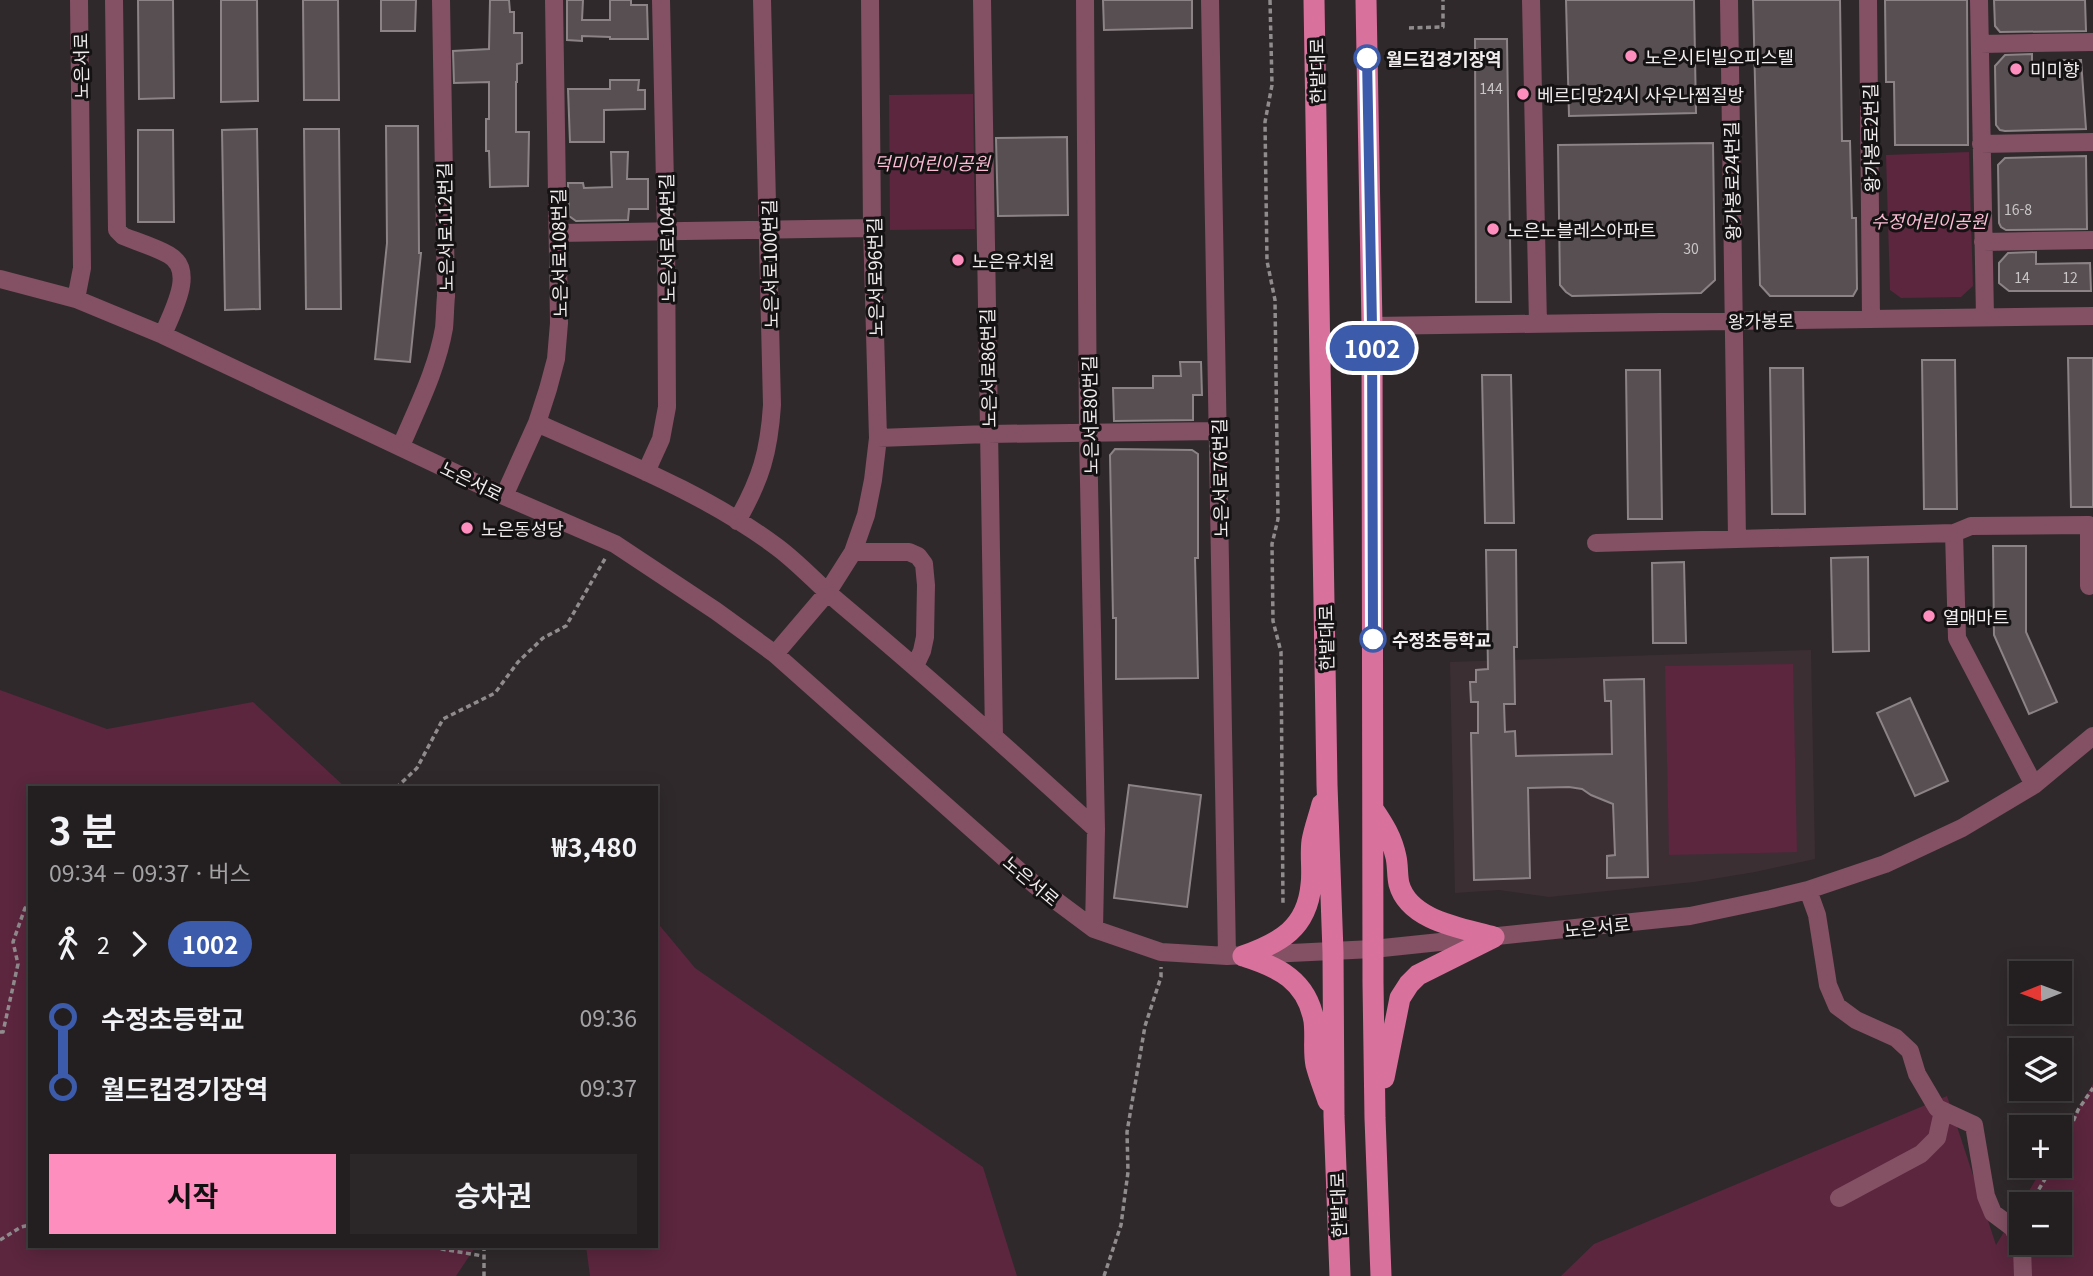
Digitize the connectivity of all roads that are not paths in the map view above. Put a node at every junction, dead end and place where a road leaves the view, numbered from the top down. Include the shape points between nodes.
1 (79, 0) edge
2 (114, 0) edge
3 (441, 0) edge
4 (554, 0) edge
5 (661, 0) edge
6 (762, 0) edge
7 (870, 0) edge
8 (982, 0) edge
9 (1085, 0) edge
10 (1210, 0) edge
11 (1314, 0) edge
12 (1366, 0) edge
13 (1531, 0) edge
14 (1729, 0) edge
15 (1868, 0) edge
16 (1979, 0) edge
17 (2093, 42) edge
18 (1980, 44) junction
19 (2093, 142) edge
20 (1981, 144) junction
21 (872, 228) junction
22 (768, 229) junction
23 (666, 230) junction
24 (558, 233) junction
25 (2093, 240) edge
26 (1983, 242) junction
27 (0, 279) edge
28 (76, 299) junction
29 (2093, 316) edge
30 (1985, 317) junction
31 (1871, 319) junction
32 (1733, 321) junction
33 (1538, 324) junction
34 (1372, 326) junction
35 (163, 335) junction
36 (537, 423) junction
37 (1218, 430) junction
38 (1088, 433) junction
39 (988, 434) junction
40 (878, 438) junction
41 (401, 446) junction
42 (646, 472) junction
43 (504, 496) junction
44 (737, 521) junction
45 (1954, 533) junction
46 (1737, 539) junction
47 (1596, 543) dead end
48 (853, 552) junction
49 (2089, 586) dead end
50 (827, 593) junction
51 (775, 654) junction
52 (915, 666) junction
53 (994, 736) junction
54 (2093, 736) edge
55 (1327, 785) junction
56 (2034, 785) junction
57 (1373, 809) junction
58 (1096, 829) junction
59 (1808, 890) junction
60 (1094, 929) junction
61 (1494, 937) junction
62 (1373, 949) junction
63 (1333, 952) junction
64 (1235, 956) junction
65 (1943, 1111) junction
66 (1334, 1116) junction
67 (1375, 1118) junction
68 (1839, 1198) dead end
69 (1340, 1276) edge
70 (1381, 1276) edge
71 (2024, 1276) edge

1 - 28 street, 노은서로 via 82,268
2 - 35 street via 117,230 171,256 183,273
3 - 41 street, 노은서로112번길 via 444,326 430,376
4 - 24 street, 노은서로108번길
5 - 23 street, 노은서로104번길
6 - 22 street, 노은서로100번길
7 - 21 street, 노은서로96번길
8 - 39 street, 노은서로86번길
9 - 38 street, 노은서로80번길
10 - 37 street, 노은서로76번길
11 - 55 main road, 한밭대로
12 - 34 main road
13 - 33 street
14 - 32 street, 왕가봉로24번길
15 - 31 street, 왕가봉로2번길
16 - 18 street
17 - 18 street
18 - 20 street
19 - 20 street
20 - 26 street
21 - 22 street
21 - 40 street, 노은서로96번길
22 - 23 street
22 - 44 street, 노은서로100번길 via 770,428 755,489
23 - 24 street
23 - 42 street, 노은서로104번길 via 667,407 662,439
24 - 36 street, 노은서로108번길 via 556,359
25 - 26 street
26 - 30 street
27 - 28 street, 노은서로
28 - 35 street, 노은서로
29 - 30 street, 왕가봉로
30 - 31 street, 왕가봉로
31 - 32 street, 왕가봉로
32 - 33 street, 왕가봉로
32 - 46 street, 왕가봉로24번길
33 - 34 street, 왕가봉로
34 - 57 main road
35 - 41 street, 노은서로
36 - 42 street
36 - 43 street, 노은서로108번길
37 - 38 street
37 - 64 street, 노은서로76번길
38 - 39 street
38 - 58 street, 노은서로80번길
39 - 40 street
39 - 53 street, 노은서로86번길
40 - 48 street, 노은서로96번길 via 866,515
41 - 43 street, 노은서로
42 - 44 street
43 - 51 street, 노은서로 via 615,544
44 - 50 street via 779,548
45 - 46 street
45 - 49 street via 1971,526 2089,525
45 - 56 street via 1957,638
46 - 47 street
48 - 50 street, 노은서로96번길
48 - 52 street via 909,552 924,564 925,637
50 - 51 street, 노은서로96번길
50 - 52 street
51 - 60 street, 노은서로 via 1035,885
52 - 53 street
53 - 58 street
54 - 56 street, 노은서로
55 - 63 main road, 한밭대로
55 - 64 main road via 1312,840 1308,903 1295,928 1271,946
56 - 59 street, 노은서로 via 1962,828 1885,864
57 - 61 main road via 1390,834 1399,884 1415,910
57 - 62 main road
58 - 60 street, 노은서로80번길
59 - 61 street, 노은서로 via 1690,916
59 - 65 street via 1818,915 1828,985 1837,1006 1896,1038 1910,1051 1917,1074
60 - 64 street, 노은서로 via 1161,953
61 - 62 street, 노은서로
61 - 67 main road via 1418,975 1409,984 1400,998
62 - 63 street, 노은서로
62 - 67 main road
63 - 64 street, 노은서로
63 - 66 main road, 한밭대로
64 - 66 main road via 1272,965 1291,978 1307,1000 1314,1021 1315,1063
65 - 68 street via 1937,1138 1921,1154
65 - 71 street via 1974,1125 1986,1196 1993,1213 2013,1228 2022,1248
66 - 69 main road, 한밭대로
67 - 70 main road

